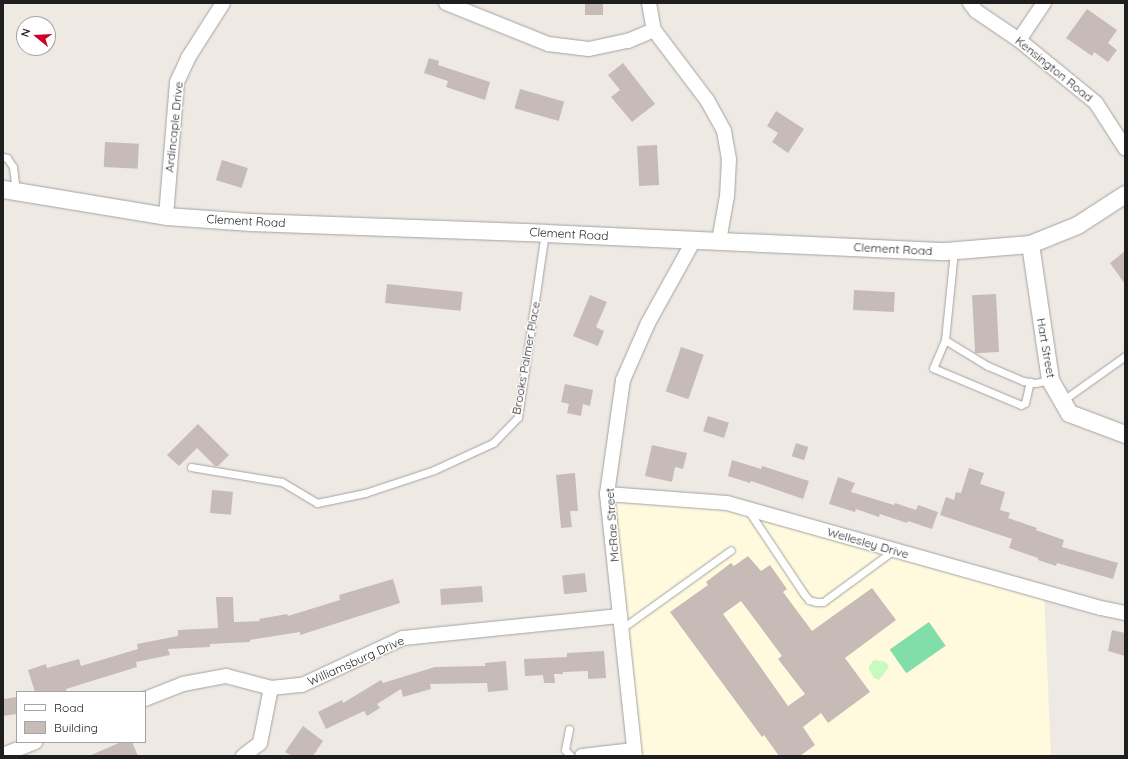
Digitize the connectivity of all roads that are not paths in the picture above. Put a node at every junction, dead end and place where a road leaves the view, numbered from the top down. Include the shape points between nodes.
1 (223, 3) edge
2 (446, 3) edge
3 (649, 3) edge
4 (970, 3) edge
5 (1044, 3) edge
6 (654, 30) junction
7 (1019, 40) junction
8 (1125, 148) edge
9 (3, 157) edge
10 (9, 190) edge
11 (1125, 194) edge
12 (166, 216) junction
13 (545, 233) junction
14 (694, 240) junction
15 (719, 241) junction
16 (1030, 244) junction
17 (954, 251) junction
18 (946, 340) junction
19 (1125, 356) edge
20 (1050, 380) junction
21 (1030, 382) junction
22 (1062, 401) junction
23 (1125, 434) edge
24 (191, 467) dead end
25 (607, 494) junction
26 (746, 508) junction
27 (731, 550) dead end
28 (894, 550) junction
29 (1125, 613) edge
30 (620, 622) junction
31 (271, 688) junction
32 (146, 699) edge
33 (568, 729) dead end
34 (33, 743) edge
35 (634, 753) edge
36 (3, 755) edge
37 (243, 756) edge
38 (571, 756) edge
39 (582, 756) edge

1 - 12 street, Ardincaple Drive via 188,58 177,82
2 - 6 street via 548,44 589,49 628,41
3 - 6 street
4 - 7 street, Kensington Road via 976,12
5 - 7 street
6 - 15 street via 707,100 724,130 729,159 727,196
7 - 8 street, Kensington Road via 1096,103
9 - 10 lane via 7,158 13,167
10 - 12 street, Clement Road
11 - 16 street, Clement Road via 1077,225
12 - 13 street, Clement Road via 251,222
13 - 14 street, Clement Road
13 - 24 lane, Brooks Palmer Place via 518,417 493,443 434,470 365,492 317,503 282,482
14 - 15 street, Clement Road
14 - 25 street, McRae Street via 648,323 623,380
15 - 17 street, Clement Road
16 - 17 street, Clement Road
16 - 20 street, Hart Street
17 - 18 lane
18 - 21 lane via 988,366
18 - 21 lane via 933,368 1020,405 1025,403
19 - 22 lane
20 - 21 lane
20 - 22 street, Hart Street
22 - 23 street, Hart Street via 1070,413
25 - 26 street, Wellesley Drive via 727,503
25 - 30 street, McRae Street
26 - 28 street, Wellesley Drive
26 - 28 lane via 804,594 809,600 816,602 823,602
27 - 30 lane
28 - 29 street, Wellesley Drive
30 - 31 street, Williamsburg Drive via 403,638 302,685
30 - 35 street, McRae Street
31 - 32 street, Williamsburg Drive via 226,676 183,684
31 - 37 street via 260,743
33 - 38 lane via 565,750
34 - 36 street
35 - 39 street

